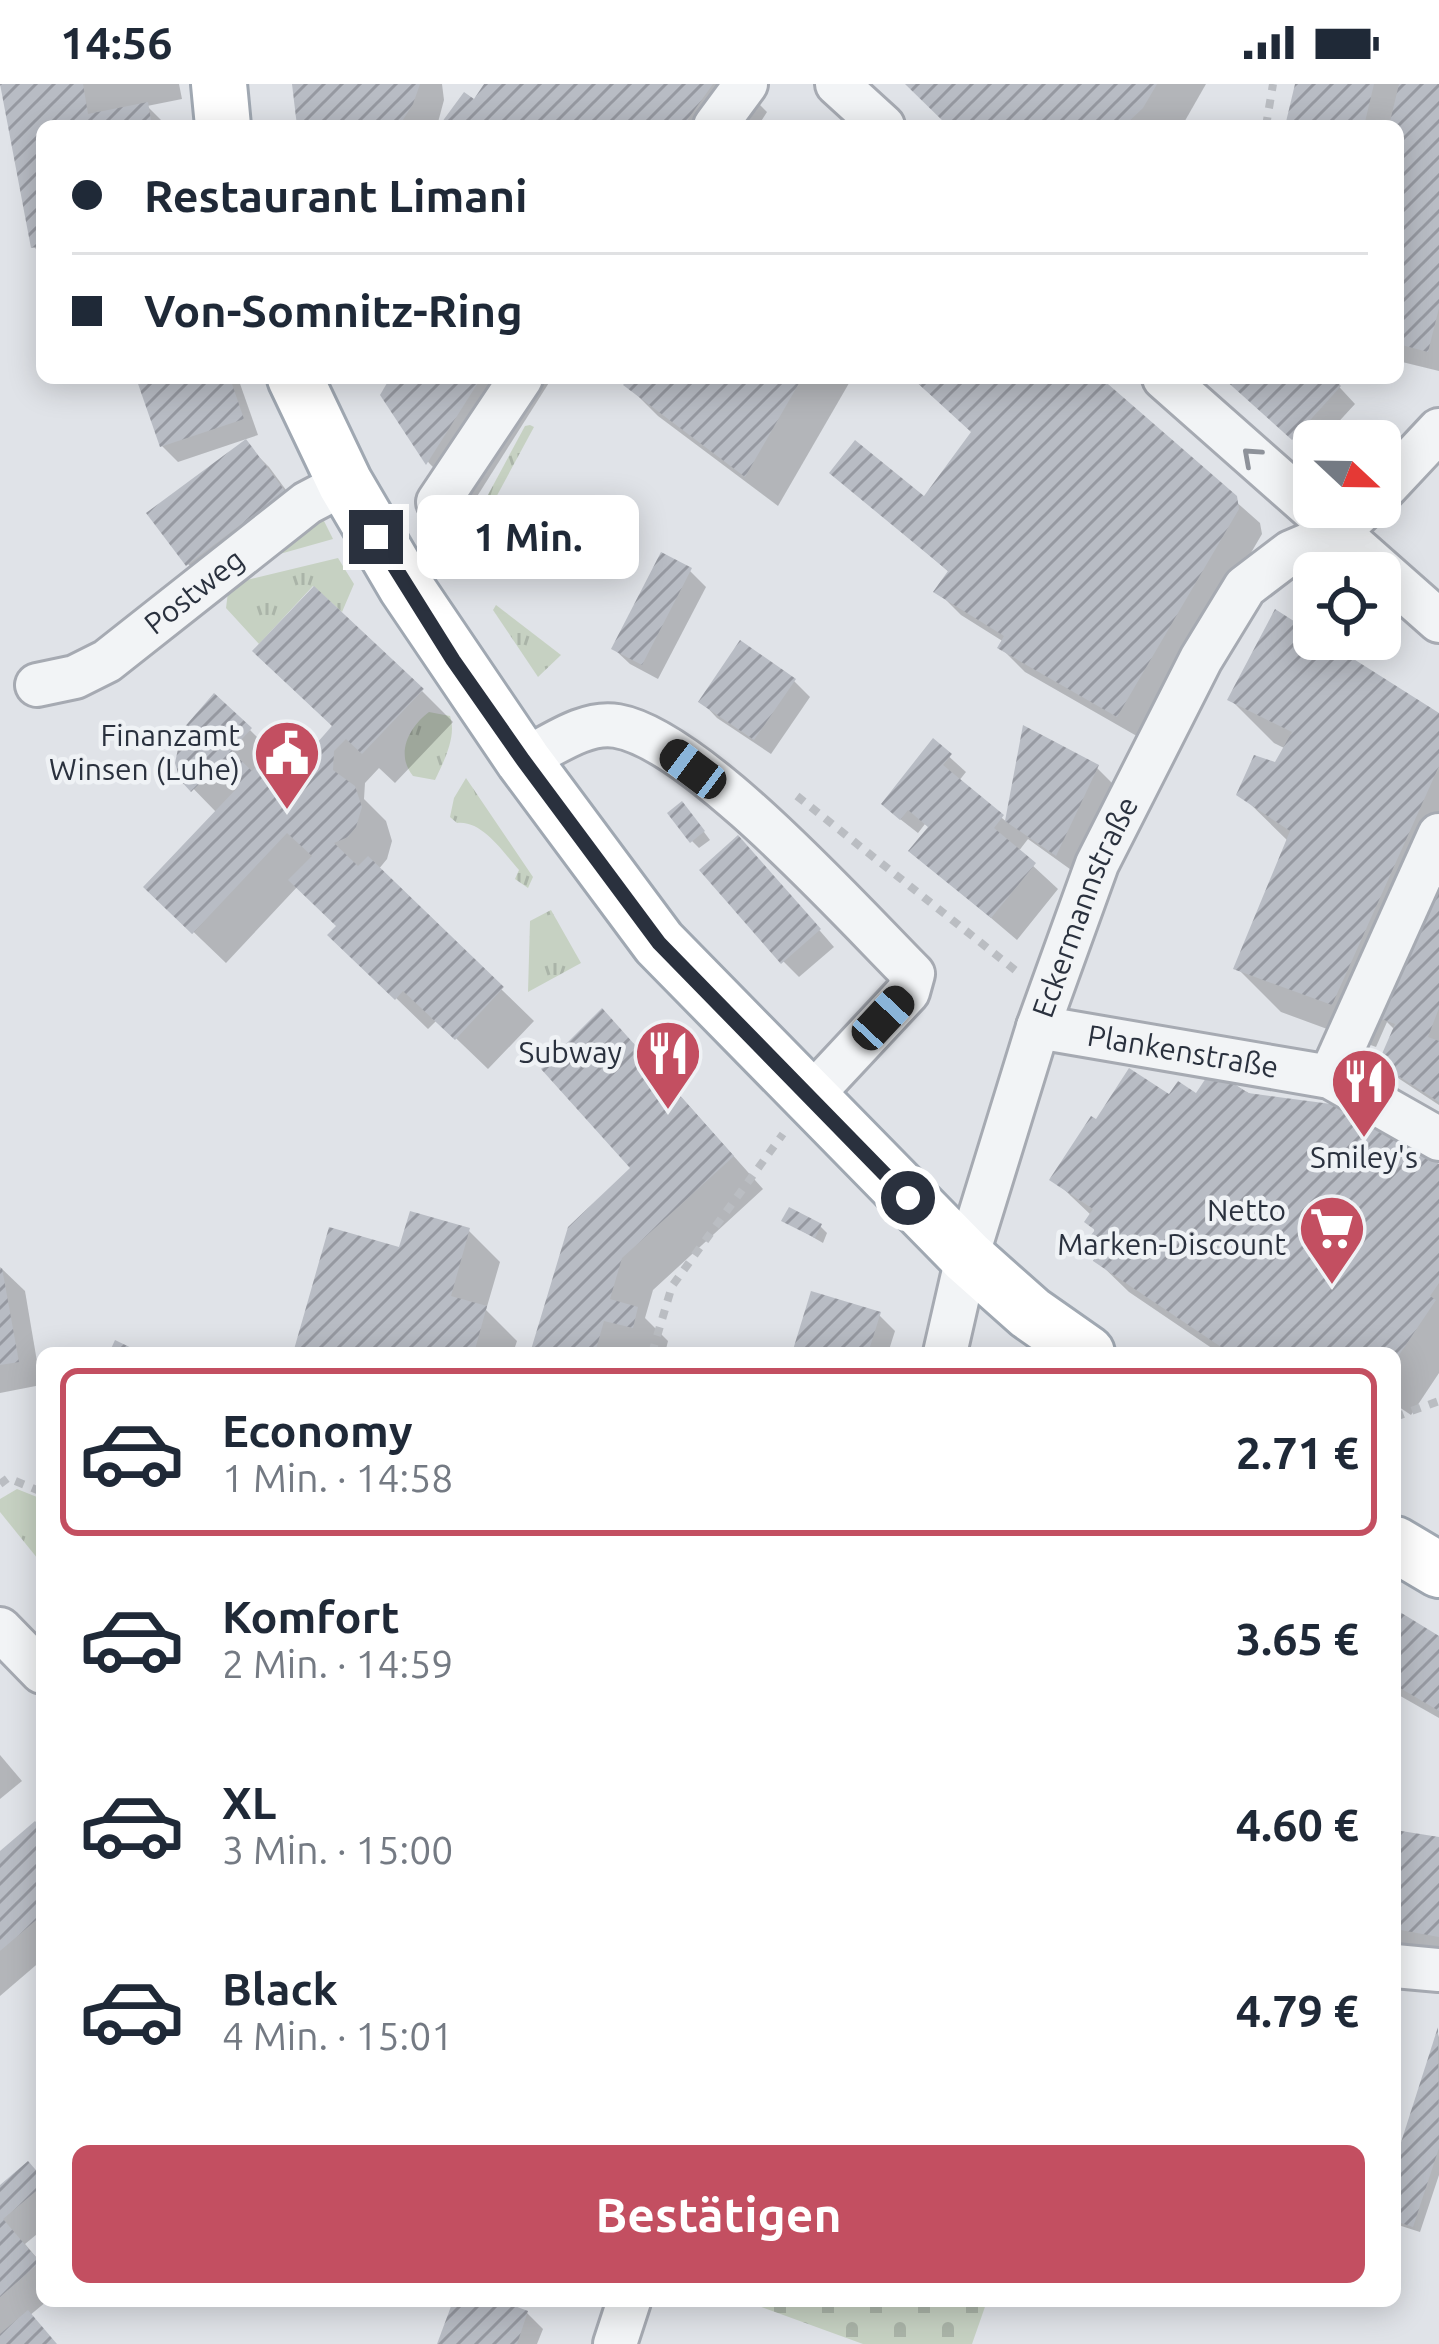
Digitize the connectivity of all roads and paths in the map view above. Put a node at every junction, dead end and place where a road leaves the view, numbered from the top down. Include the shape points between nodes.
1 (219, 84) edge
2 (746, 84) edge
3 (836, 84) edge
4 (1273, 84) edge
5 (222, 120) edge
6 (719, 120) edge
7 (876, 120) edge
8 (1267, 120) edge
9 (299, 384) edge
10 (517, 384) edge
11 (1172, 384) edge
12 (1439, 430) edge
13 (1401, 471) edge
14 (1293, 475) edge
15 (345, 483) junction
16 (439, 502) dead end
17 (1337, 528) edge
18 (1359, 528) edge
19 (1439, 621) edge
20 (37, 685) dead end
21 (523, 760) junction
22 (1439, 835) edge
23 (1038, 1027) junction
24 (1330, 1077) junction
25 (809, 1099) junction
26 (1439, 1139) edge
27 (967, 1257) junction
28 (654, 1347) edge
29 (946, 1347) edge
30 (1078, 1347) edge
31 (1439, 1400) edge
32 (1401, 1416) edge
33 (0, 1484) edge
34 (36, 1490) edge
35 (1401, 1548) edge
36 (1439, 1570) edge
37 (0, 1629) edge
38 (36, 1666) edge
39 (1401, 1967) edge
40 (1439, 1970) edge
41 (627, 2307) edge
42 (615, 2344) edge

1 - 5 main road
2 - 6 street
3 - 7 street
4 - 8 path
9 - 15 main road
10 - 16 street
14 -> 11 street
12 - 13 street
15 - 20 street, Postweg via 307,503 107,661
15 - 21 main road
17 - 23 street, Eckermannstraße via 1245,587 1201,658 1096,864
18 - 19 street
21 - 25 main road via 659,943
21 - 25 street via 602,725 666,748 748,810 913,974 908,992
22 - 24 street
23 - 24 street, Plankenstraße
23 - 27 street, Eckermannstraße
24 - 26 street, Plankenstraße
25 - 27 main road
25 - 28 path via 672,1286
27 - 29 street, Eckermannstraße
27 - 30 main road
31 - 32 path
33 - 34 path via 8,1478
35 - 36 main road
37 - 38 street
39 - 40 street
41 - 42 street

